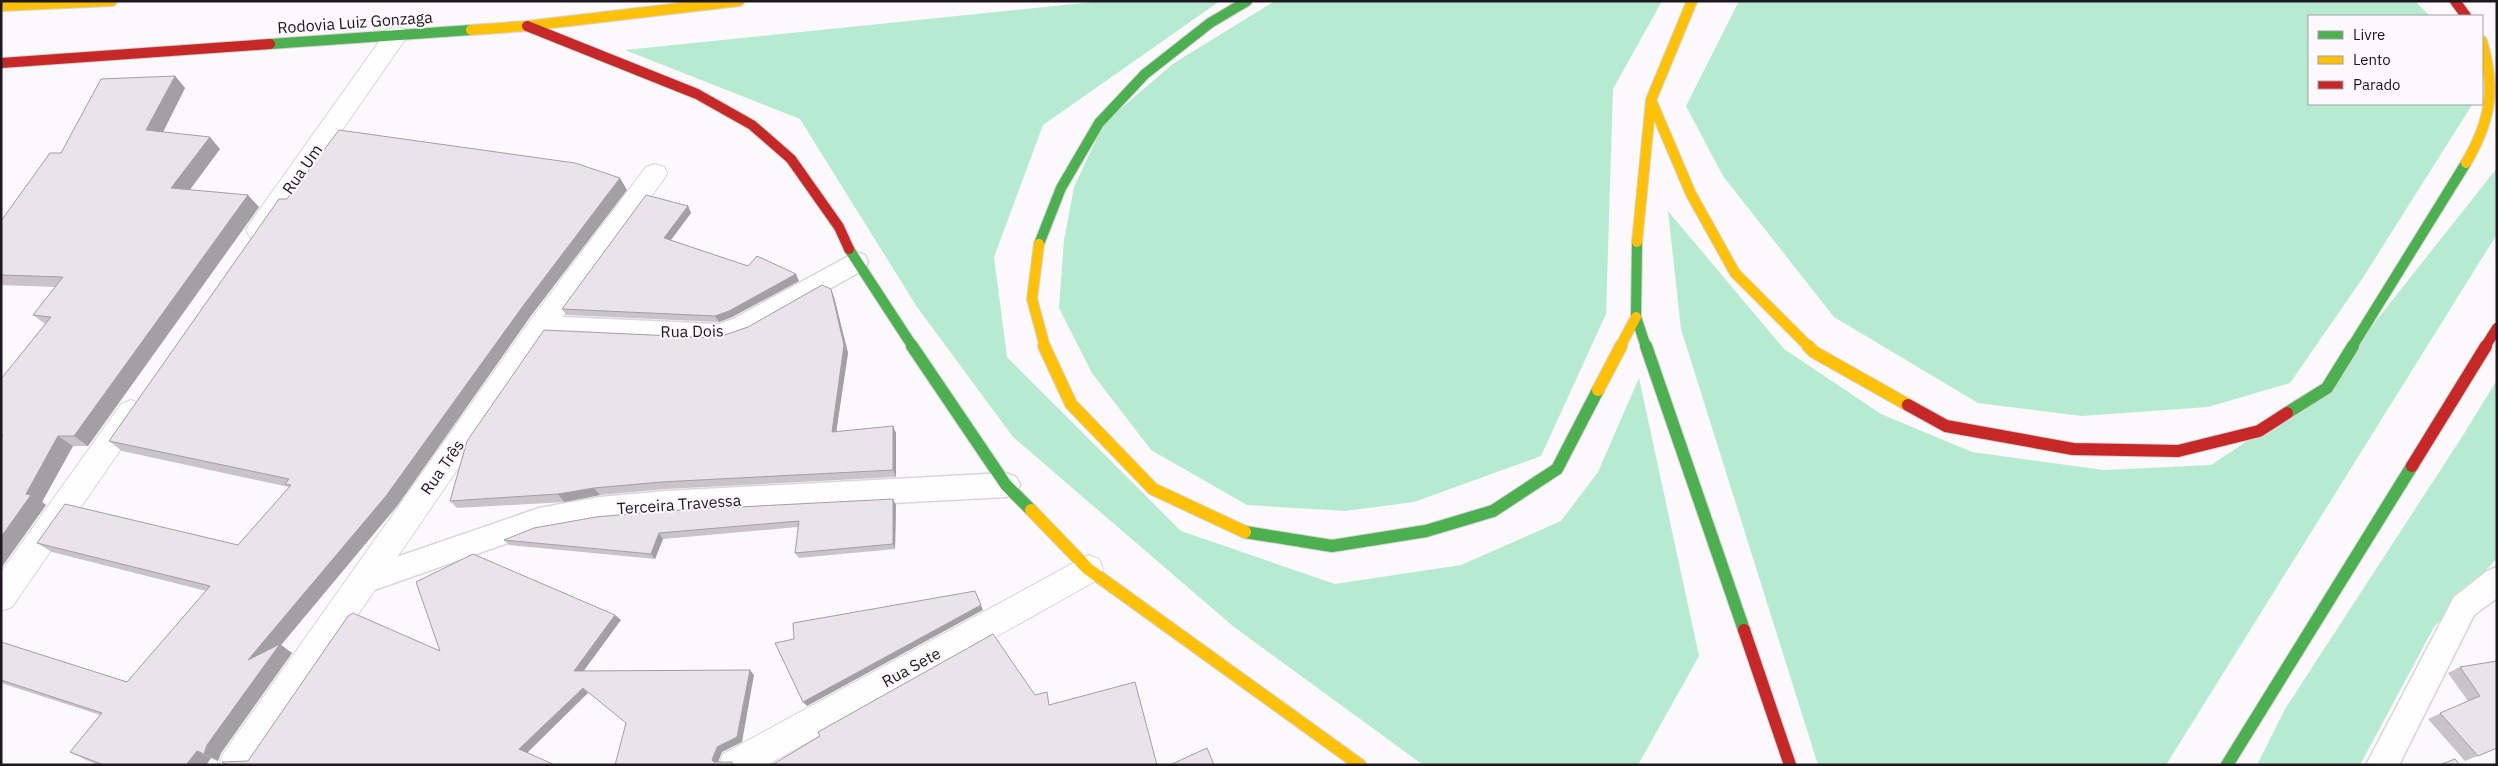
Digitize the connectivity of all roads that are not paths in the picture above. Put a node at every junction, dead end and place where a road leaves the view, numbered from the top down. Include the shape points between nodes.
1 (112, 1) edge
2 (740, 1) edge
3 (1247, 1) edge
4 (1692, 1) edge
5 (2455, 1) edge
6 (1, 6) edge
7 (2465, 15) edge
8 (527, 26) junction
9 (396, 35) junction
10 (2483, 43) edge
11 (1, 63) edge
12 (1651, 100) junction
13 (655, 173) dead end
14 (247, 247) edge
15 (856, 262) junction
16 (1636, 317) junction
17 (541, 326) junction
18 (2497, 328) edge
19 (144, 394) edge
20 (1006, 485) junction
21 (1088, 569) junction
22 (363, 580) junction
23 (2497, 580) edge
24 (1, 597) edge
25 (235, 765) edge
26 (734, 765) edge
27 (1360, 765) edge
28 (1790, 765) edge
29 (2227, 765) edge
30 (2382, 765) edge

1 - 6 main road
2 - 8 main road, Rodovia Luiz Gonzaga
3 - 16 main road via 1210,23 1145,74 1099,123 1061,188 1040,236 1032,299 1043,343 1071,404 1153,488 1244,532 1332,546 1426,531 1493,512 1556,469
4 - 12 main road
5 - 7 main road
8 - 9 main road, Rodovia Luiz Gonzaga
8 - 15 main road via 696,94 752,125 791,159 839,227
9 - 11 main road, Rodovia Luiz Gonzaga
9 - 14 street, Rua Um
10 - 12 main road via 2497,92 2487,129 2327,388 2259,431 2178,452 2073,449 1946,426 1814,352 1735,273 1692,194
12 - 16 main road via 1637,240
13 - 17 street, Rua Três
15 - 17 lane, Rua Dois via 742,326 720,334
15 - 20 main road
16 - 28 main road
17 - 22 street, Rua Três
18 - 29 main road
19 - 24 street
20 - 21 main road
20 - 22 lane, Terceira Travessa via 600,509 539,520
21 - 26 street, Rua Sete
21 - 27 main road
22 - 25 street, Rua Três
23 - 30 lane via 2464,606

